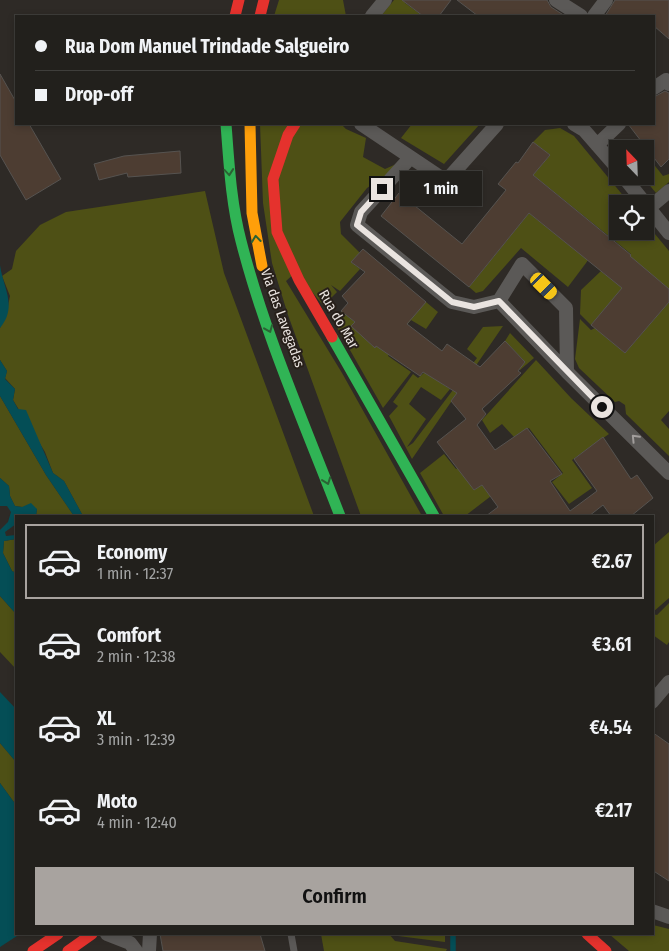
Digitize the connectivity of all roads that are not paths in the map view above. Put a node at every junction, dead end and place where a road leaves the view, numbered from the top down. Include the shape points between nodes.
1 (239, 0) edge
2 (254, 0) edge
3 (264, 0) edge
4 (385, 0) edge
5 (556, 0) edge
6 (606, 0) edge
7 (235, 15) edge
8 (250, 15) edge
9 (260, 15) edge
10 (373, 15) edge
11 (579, 15) edge
12 (595, 15) edge
13 (669, 84) edge
14 (655, 87) edge
15 (226, 125) edge
16 (238, 125) edge
17 (250, 125) edge
18 (294, 125) edge
19 (363, 125) edge
20 (496, 125) edge
21 (576, 125) edge
22 (618, 125) edge
23 (597, 146) junction
24 (410, 158) junction
25 (609, 159) edge
26 (630, 185) edge
27 (669, 191) edge
28 (638, 195) edge
29 (252, 202) junction
30 (654, 204) edge
31 (654, 214) edge
32 (669, 234) edge
33 (264, 277) dead end
34 (499, 301) junction
35 (567, 372) junction
36 (317, 424) dead end
37 (669, 473) edge
38 (340, 515) edge
39 (351, 515) edge
40 (433, 515) edge
41 (669, 682) edge
42 (654, 700) edge
43 (654, 912) edge
44 (669, 917) edge
45 (57, 935) edge
46 (91, 935) edge
47 (110, 935) edge
48 (150, 935) edge
49 (291, 935) edge
50 (587, 935) edge
51 (33, 951) edge
52 (68, 951) edge
53 (136, 951) edge
54 (149, 951) edge
55 (294, 951) edge
56 (606, 951) edge

1 - 7 main road
2 - 8 main road
3 - 9 main road
4 - 10 street
5 - 11 street
6 - 12 street
13 - 14 street via 666,80
15 -> 38 main road, Via das Lavegadas via 231,187 240,239 257,299
16 - 29 main road via 241,169
17 - 29 main road, Via das Lavegadas
18 - 40 main road, Rua do Mar via 288,134 273,179 277,232 300,280
19 - 24 street
20 - 24 street via 446,180
21 - 23 street
22 - 23 street
23 - 25 street
24 - 34 street via 361,212 357,225 452,302 474,307
26 - 28 street
27 - 30 street
33 -> 29 main road, Via das Lavegadas via 256,245
31 - 32 street
34 - 35 street
34 - 35 street via 522,264 566,308
37 -> 35 street
36 - 39 main road
41 - 42 street
43 - 44 street
45 - 51 main road
46 - 52 main road
47 - 53 street via 130,943
48 - 54 street
49 - 55 lane
50 - 56 main road

